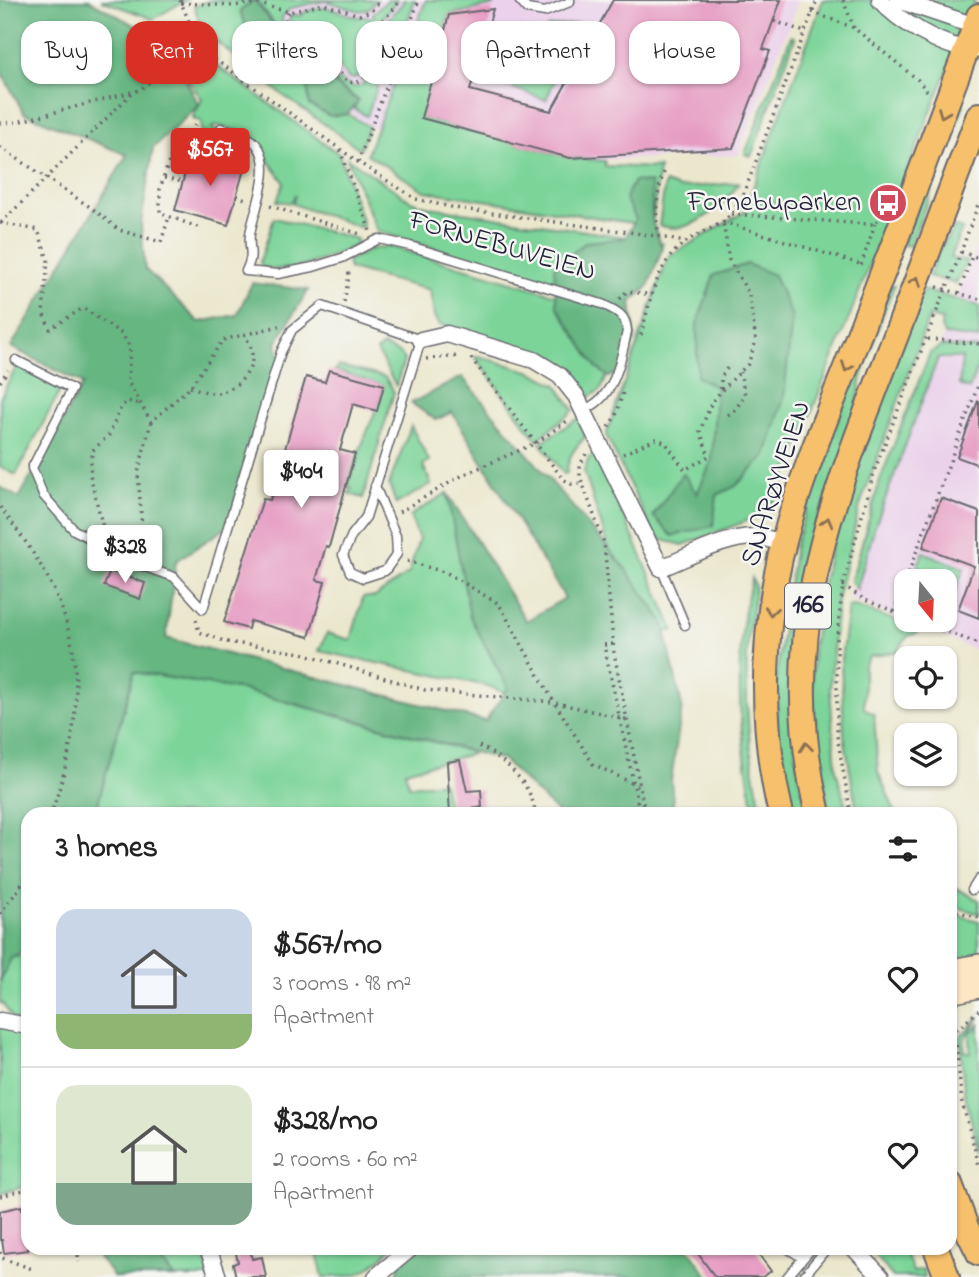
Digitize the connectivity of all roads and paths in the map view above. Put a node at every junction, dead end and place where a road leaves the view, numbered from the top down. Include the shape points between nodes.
1 (189, 0) edge
2 (381, 0) edge
3 (400, 0) edge
4 (419, 0) edge
5 (519, 0) edge
6 (570, 0) edge
7 (817, 0) edge
8 (843, 0) edge
9 (880, 0) edge
10 (898, 0) edge
11 (180, 1) edge
12 (289, 12) junction
13 (813, 12) junction
14 (188, 21) edge
15 (774, 21) dead end
16 (854, 28) junction
17 (805, 32) junction
18 (976, 34) edge
19 (218, 62) edge
20 (146, 84) edge
21 (927, 91) dead end
22 (134, 92) junction
23 (979, 115) edge
24 (0, 123) edge
25 (195, 124) dead end
26 (221, 128) dead end
27 (0, 147) edge
28 (339, 148) junction
29 (358, 162) junction
30 (666, 168) dead end
31 (47, 178) junction
32 (163, 178) junction
33 (183, 183) dead end
34 (979, 202) edge
35 (279, 209) dead end
36 (884, 211) dead end
37 (731, 214) junction
38 (169, 217) junction
39 (963, 220) dead end
40 (723, 222) junction
41 (0, 223) edge
42 (971, 223) junction
43 (875, 224) junction
44 (200, 228) dead end
45 (659, 236) junction
46 (685, 242) junction
47 (961, 252) junction
48 (972, 256) junction
49 (342, 258) junction
50 (979, 258) edge
51 (960, 293) dead end
52 (652, 295) junction
53 (611, 308) junction
54 (342, 312) junction
55 (292, 330) junction
56 (245, 335) junction
57 (640, 335) dead end
58 (928, 339) junction
59 (421, 340) junction
60 (979, 344) edge
61 (416, 358) junction
62 (16, 360) dead end
63 (730, 364) dead end
64 (740, 372) junction
65 (979, 383) edge
66 (190, 387) junction
67 (625, 387) dead end
68 (721, 391) junction
69 (141, 404) junction
70 (583, 410) junction
71 (728, 415) dead end
72 (151, 422) junction
73 (604, 433) dead end
74 (536, 443) junction
75 (588, 451) dead end
76 (608, 461) junction
77 (583, 483) junction
78 (375, 485) junction
79 (0, 507) edge
80 (388, 518) junction
81 (784, 544) junction
82 (110, 550) junction
83 (396, 556) junction
84 (145, 567) junction
85 (661, 568) junction
86 (910, 569) edge
87 (843, 585) junction
88 (189, 594) junction
89 (894, 612) edge
90 (685, 625) dead end
91 (947, 632) edge
92 (613, 644) junction
93 (979, 644) edge
94 (554, 702) junction
95 (618, 716) junction
96 (627, 719) junction
97 (480, 746) dead end
98 (634, 785) junction
99 (640, 788) junction
100 (53, 807) edge
101 (535, 807) edge
102 (640, 807) edge
103 (641, 807) edge
104 (780, 807) edge
105 (817, 807) edge
106 (850, 807) edge
107 (979, 879) edge
108 (21, 886) edge
109 (972, 890) dead end
110 (957, 911) edge
111 (0, 914) edge
112 (979, 918) edge
113 (979, 966) edge
114 (957, 970) edge
115 (979, 986) edge
116 (957, 991) edge
117 (979, 1010) edge
118 (0, 1021) edge
119 (21, 1025) edge
120 (957, 1030) edge
121 (957, 1054) edge
122 (979, 1165) edge
123 (21, 1191) edge
124 (0, 1196) edge
125 (957, 1201) edge
126 (0, 1252) edge
127 (979, 1253) edge
128 (78, 1255) edge
129 (210, 1255) edge
130 (403, 1255) edge
131 (798, 1255) edge
132 (806, 1255) edge
133 (821, 1255) edge
134 (861, 1255) edge
135 (939, 1255) edge
136 (803, 1258) junction
137 (79, 1262) dead end
138 (35, 1270) dead end
139 (218, 1277) edge
140 (376, 1277) edge
141 (787, 1277) edge
142 (803, 1277) edge
143 (881, 1277) edge
144 (947, 1277) edge

1 - 11 path
2 - 12 path via 359,15 324,4
3 - 12 path via 376,30 367,74 354,83 317,54 321,41 317,34 289,35 285,27
4 - 29 path
5 - 6 lane via 527,9 545,12
7 - 13 path
8 - 16 path
9 - 18 street via 915,27
10 - 18 street
11 - 12 path via 233,6 256,3
11 - 14 path
13 - 16 path
13 - 17 path
15 - 17 path
16 - 21 path
17 - 37 path via 744,193
18 -> 81 main road, SNARØYVEIEN / 166, bridge
19 - 28 path
20 - 22 path
22 - 24 path
22 - 31 path
105 -> 23 main road, 166, bridge via 803,709 803,662 814,570 839,484
25 - 32 path via 187,144 172,152
26 - 49 lane, FORNEBUVEIEN via 249,138 265,171 246,271 278,274
27 - 31 path
28 - 29 path
28 - 35 path via 373,238
29 - 45 path via 416,199 434,204
30 - 45 path via 656,225
31 - 38 path via 119,230 161,242
31 - 41 path
32 - 33 path
32 - 38 path via 160,212
34 - 42 path
36 - 43 path
37 - 40 path
37 - 43 path
38 - 44 path
39 - 42 path
40 - 43 path via 861,265
40 - 46 path
40 - 64 path via 729,260 749,294 756,341
41 - 69 path via 38,230 48,260 43,313 50,329 83,308 122,334 130,347 128,382
42 - 47 path
45 - 46 path
46 - 52 path via 661,271
47 - 48 path
47 - 58 path, bridge
48 - 50 path
48 - 51 path
49 - 53 lane, FORNEBUVEIEN via 373,241 393,242
49 - 54 path via 349,276
52 - 53 path via 627,291
52 - 57 path
53 - 70 lane, FORNEBUVEIEN via 626,322 624,346 605,396
54 - 55 lane via 322,306
54 - 59 lane
55 - 56 path via 283,325
55 - 88 lane via 281,352 203,609
56 - 66 path via 223,340
56 - 66 path via 253,353 240,383 213,393
58 - 60 path
58 - 87 path via 876,469
59 - 61 lane
59 - 70 street via 447,334 534,360 560,376
61 - 74 path via 469,357
61 - 78 lane
62 - 82 lane via 72,389 32,468 43,495 75,530
63 - 68 path via 721,377
64 - 68 path
64 - 71 path via 745,395
65 - 86 path
66 - 72 path
67 - 73 path via 617,413
68 - 76 path via 700,431 709,456 685,470 665,442 655,439
69 - 72 path
69 - 82 path via 127,401 109,435 92,451 90,475
70 - 74 path
70 - 76 street
72 - 84 path via 138,473
74 - 77 path via 563,478 571,484
74 - 80 path via 462,476
75 - 77 path via 580,469
76 - 85 street
77 - 92 path via 604,543
78 - 80 lane
78 - 83 lane via 366,517 343,555 349,572 363,578 385,571
79 - 100 path via 54,590 76,672 73,738
80 - 83 lane via 396,536
81 - 85 street via 744,537
81 -> 104 main road, SNARØYVEIEN / 166 via 766,665 770,755
82 - 84 lane
83 - 94 path via 447,573 499,604
84 - 88 lane via 174,577
85 - 90 lane
87 - 89 path
87 - 106 path via 837,636 836,736
88 - 94 path via 199,632 227,642 302,653 425,690
91 - 93 path
92 - 95 path via 604,645
92 - 96 path
94 - 95 path
94 - 98 path via 593,764
95 - 96 path
95 - 98 path
96 - 99 path
97 - 101 path via 498,754 521,779
98 - 99 path
98 - 102 path
99 - 103 path
107 - 109 lane
108 - 111 path
110 - 112 path
113 - 114 street
115 - 116 street
117 - 120 path
118 - 119 street
121 - 122 path via 962,1102
123 - 124 path
125 - 127 main road
126 - 138 path via 2,1258
128 - 137 path
129 - 139 street
130 - 140 street
131 - 136 lane
132 - 136 lane
133 - 142 lane
134 - 143 street
135 - 144 main road
136 - 141 lane

